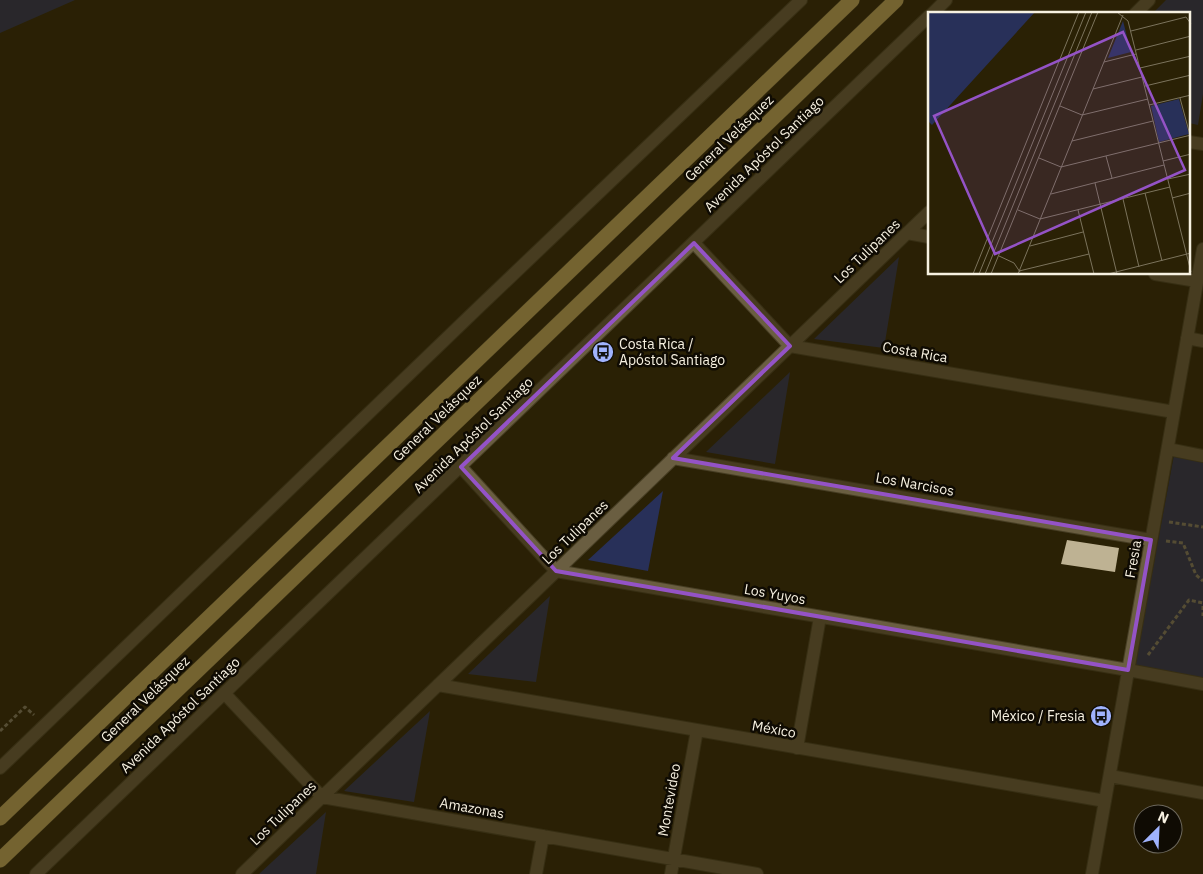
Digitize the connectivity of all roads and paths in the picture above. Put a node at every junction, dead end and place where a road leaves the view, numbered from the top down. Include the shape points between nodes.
1 (802, 0) edge
2 (852, 0) edge
3 (896, 0) edge
4 (946, 0) edge
5 (1149, 0) edge
6 (934, 12) edge
7 (1137, 12) edge
8 (928, 18) edge
9 (1190, 142) edge
10 (1203, 144) edge
11 (928, 213) edge
12 (907, 233) junction
13 (928, 236) edge
14 (694, 243) junction
15 (1203, 249) edge
16 (1161, 275) edge
17 (1197, 281) junction
18 (1187, 338) junction
19 (1203, 341) edge
20 (790, 346) junction
21 (1174, 412) junction
22 (1168, 449) junction
23 (1203, 456) edge
24 (673, 458) junction
25 (461, 467) junction
26 (1169, 522) dead end
27 (1203, 526) edge
28 (1151, 540) junction
29 (1165, 541) dead end
30 (556, 571) junction
31 (1203, 581) edge
32 (1203, 605) edge
33 (1203, 616) edge
34 (820, 617) junction
35 (1143, 661) dead end
36 (1128, 670) junction
37 (1203, 684) edge
38 (438, 685) junction
39 (225, 694) junction
40 (25, 707) dead end
41 (697, 730) junction
42 (0, 731) edge
43 (797, 748) junction
44 (0, 768) edge
45 (1110, 776) junction
46 (1203, 793) edge
47 (322, 797) junction
48 (1105, 801) junction
49 (0, 818) edge
50 (543, 836) junction
51 (673, 859) junction
52 (0, 860) edge
53 (36, 874) edge
54 (242, 874) edge
55 (536, 874) edge
56 (671, 874) edge
57 (757, 874) edge
58 (1092, 874) edge

1 - 44 street
2 - 49 highway, General Velásquez
3 - 52 highway, General Velásquez
4 - 6 street, Avenida Apóstol Santiago
5 - 7 street
8 - 14 street, Avenida Apóstol Santiago
9 - 10 street
11 - 12 street, Los Tulipanes
12 - 13 street
12 - 20 street, Los Tulipanes
14 - 20 street
14 - 25 street, Avenida Apóstol Santiago
15 - 17 street, Fresia
16 - 17 street
17 - 18 street, Fresia
18 - 19 street
18 - 21 street, Fresia
20 - 21 street, Costa Rica
20 - 24 street, Los Tulipanes
21 - 22 street, Fresia
22 - 23 street
22 - 28 street, Fresia
24 - 28 street, Los Narcisos
24 - 30 street, Los Tulipanes
25 - 30 street
25 - 39 street, Avenida Apóstol Santiago
26 - 27 path
28 - 36 street, Fresia
29 - 31 path via 1183,543 1196,575
30 - 34 street, Los Yuyos
30 - 38 street, Los Tulipanes
32 - 33 path
32 - 35 path via 1189,600
34 - 36 street, Los Yuyos
34 - 43 street
36 - 37 street, Los Yuyos
36 - 45 street, Fresia
38 - 41 street, México
38 - 47 street, Los Tulipanes
39 - 47 street
39 - 53 street, Avenida Apóstol Santiago
40 - 42 path
41 - 43 street, México
41 - 51 street, Montevideo
43 - 48 street, México
45 - 46 street
45 - 48 street, Fresia
47 - 50 street, Amazonas
47 - 54 street, Los Tulipanes
48 - 58 street, Fresia
50 - 51 street, Amazonas
50 - 55 street
51 - 56 street, Montevideo
51 - 57 street, Amazonas

